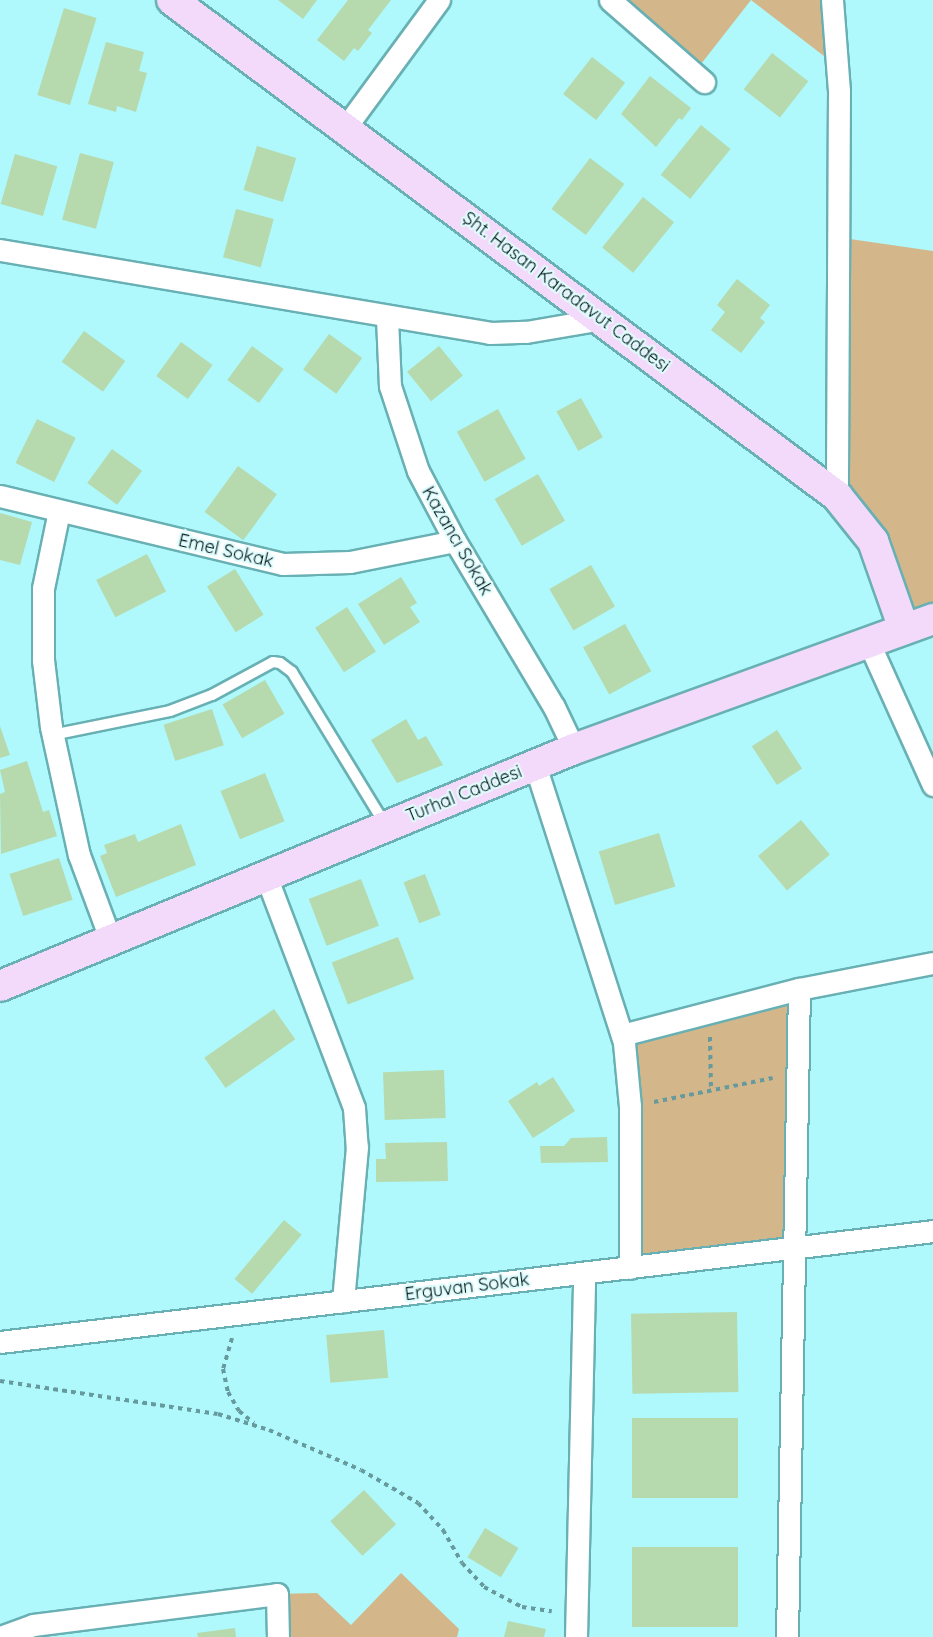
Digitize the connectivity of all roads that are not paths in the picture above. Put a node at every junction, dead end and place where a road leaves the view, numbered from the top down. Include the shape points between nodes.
1 (172, 0) edge
2 (439, 0) edge
3 (610, 0) edge
4 (832, 0) edge
5 (704, 82) dead end
6 (345, 128) junction
7 (0, 250) edge
8 (387, 318) junction
9 (601, 319) junction
10 (0, 496) edge
11 (837, 496) junction
12 (59, 511) junction
13 (455, 541) junction
14 (933, 619) edge
15 (904, 629) junction
16 (868, 641) junction
17 (52, 735) junction
18 (574, 749) junction
19 (535, 765) junction
20 (933, 784) edge
21 (387, 826) junction
22 (266, 876) junction
23 (111, 940) junction
24 (933, 963) edge
25 (1, 983) edge
26 (799, 989) junction
27 (622, 1035) junction
28 (933, 1231) edge
29 (794, 1248) junction
30 (630, 1268) junction
31 (584, 1273) junction
32 (343, 1301) junction
33 (0, 1342) edge
34 (0, 1636) edge
35 (278, 1637) edge
36 (576, 1637) edge
37 (787, 1637) edge

1 - 6 street, Şht. Hasan Karadavut Caddesi
2 - 6 street
3 - 5 street
4 - 11 street via 839,92
6 - 9 street, Şht. Hasan Karadavut Caddesi
7 - 8 street
8 - 9 street via 489,333 526,332
8 - 13 street, Kazancı Sokak via 387,360 395,410 418,471
9 - 11 street, Şht. Hasan Karadavut Caddesi
10 - 12 street, Emel Sokak
11 - 15 street, Şht. Hasan Karadavut Caddesi via 873,541
12 - 13 street, Emel Sokak via 283,564 350,562
12 - 17 street via 43,597 43,660
13 - 18 street, Kazancı Sokak via 528,662
14 - 15 street, Turhal Caddesi
15 - 16 street, Turhal Caddesi
16 - 18 street, Turhal Caddesi
16 - 20 street
17 - 21 lane via 170,711 212,695 273,662 280,663 292,672
17 - 23 street via 79,855
18 - 19 street, Turhal Caddesi
19 - 21 street, Turhal Caddesi
19 - 27 street
21 - 22 street, Turhal Caddesi
22 - 23 street, Turhal Caddesi
22 - 32 street via 354,1108 357,1147
23 - 25 street, Turhal Caddesi
24 - 26 street
26 - 27 street
26 - 29 street
27 - 30 street via 630,1106
28 - 29 street, Erguvan Sokak
29 - 30 street, Erguvan Sokak
29 - 37 street
30 - 31 street, Erguvan Sokak
31 - 32 street, Erguvan Sokak
31 - 36 street
32 - 33 street, Erguvan Sokak
34 - 35 street via 33,1625 277,1594

